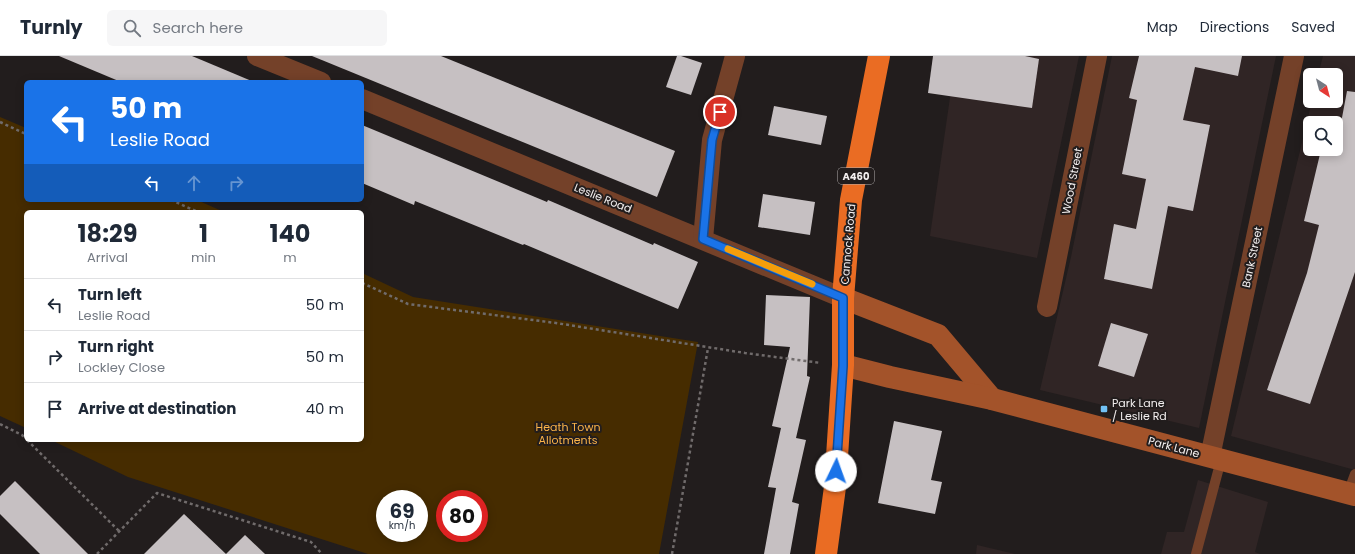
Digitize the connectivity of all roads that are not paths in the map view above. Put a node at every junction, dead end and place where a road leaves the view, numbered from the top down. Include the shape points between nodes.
1 (258, 56) edge
2 (735, 56) edge
3 (879, 56) edge
4 (1098, 56) edge
5 (1294, 56) edge
6 (316, 80) edge
7 (364, 100) edge
8 (703, 239) junction
9 (843, 298) junction
10 (1047, 307) dead end
11 (843, 366) junction
12 (992, 399) junction
13 (1215, 458) junction
14 (1353, 488) edge
15 (826, 554) edge
16 (1196, 554) edge

1 - 6 street
2 - 8 street via 712,140
3 - 9 highway, Cannock Road / A460 via 851,200
4 - 10 street, Wood Street
5 - 13 street, Bank Street
7 - 8 street, Leslie Road
8 - 9 street, Leslie Road
9 - 11 highway, Cannock Road / A460
9 - 12 street via 938,335
11 - 12 street, Park Lane
11 - 15 highway, Cannock Road / A460 via 835,487
12 - 13 street, Park Lane
13 - 14 street, Park Lane
13 - 16 lane

